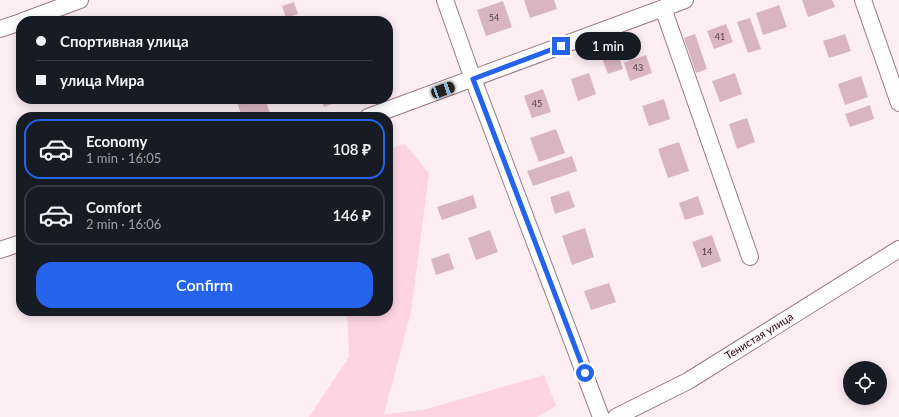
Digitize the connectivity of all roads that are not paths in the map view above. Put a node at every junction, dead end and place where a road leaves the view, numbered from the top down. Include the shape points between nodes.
1 (80, 0) edge
2 (445, 0) edge
3 (685, 0) edge
4 (863, 0) edge
5 (664, 8) junction
6 (36, 16) edge
7 (16, 23) edge
8 (0, 29) edge
9 (473, 79) junction
10 (899, 103) edge
11 (382, 112) edge
12 (16, 245) edge
13 (899, 249) edge
14 (0, 250) edge
15 (750, 257) dead end
16 (601, 417) edge
17 (616, 417) edge

1 - 6 street
2 - 9 street
3 - 5 street
4 - 10 street
5 - 9 street
5 - 15 street
7 - 8 street
9 - 11 street
9 - 16 street
12 - 14 street
13 - 17 street, Тенистая улица via 688,381

